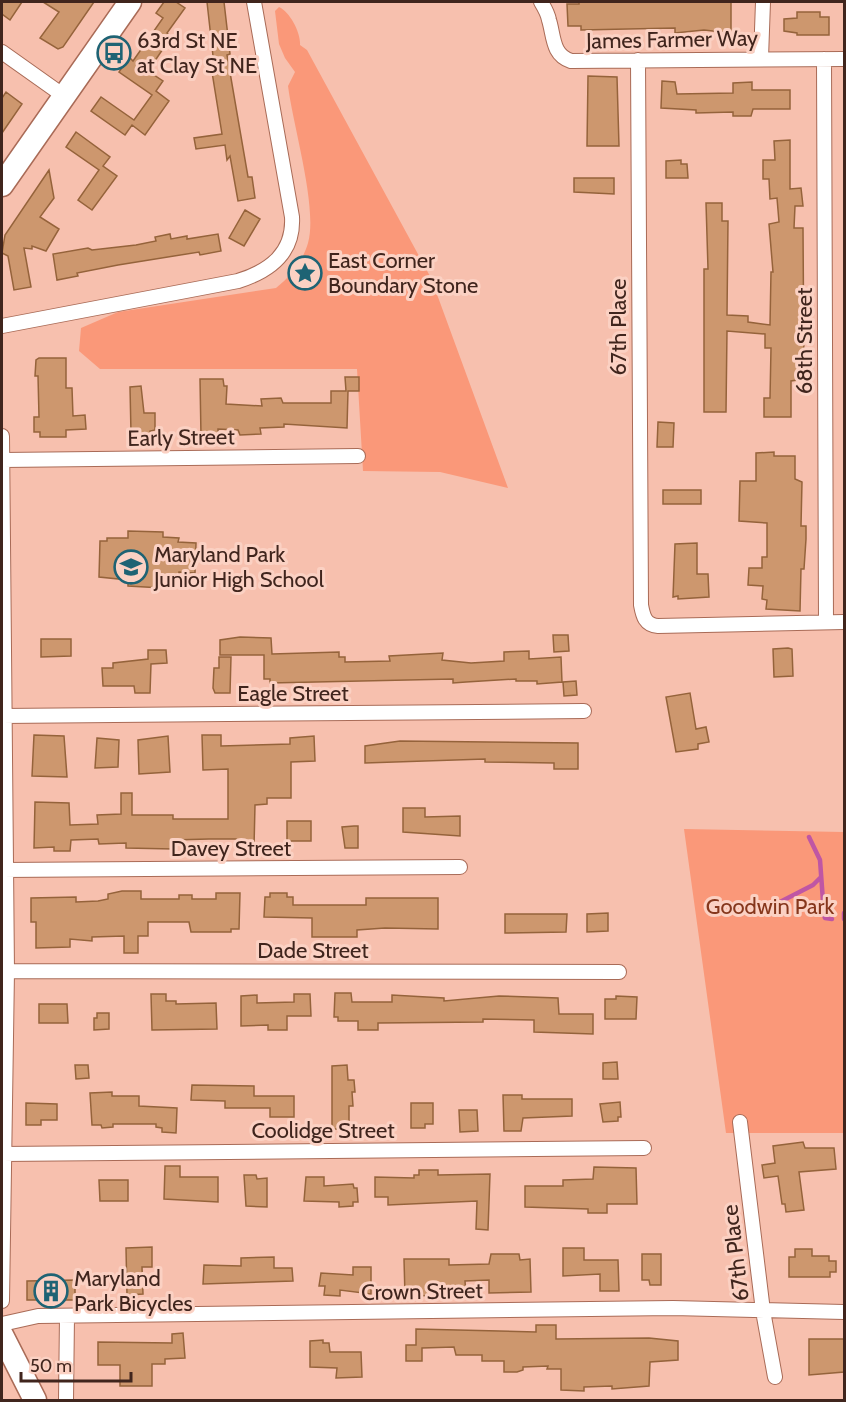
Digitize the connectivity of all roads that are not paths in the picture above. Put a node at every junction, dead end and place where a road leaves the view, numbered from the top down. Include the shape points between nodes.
1 (254, 2) edge
2 (541, 2) edge
3 (763, 2) edge
4 (129, 4) edge
5 (2, 52) edge
6 (761, 58) junction
7 (844, 58) edge
8 (824, 59) junction
9 (638, 60) junction
10 (64, 96) junction
11 (2, 185) edge
12 (2, 326) edge
13 (2, 436) edge
14 (358, 456) dead end
15 (3, 460) junction
16 (826, 622) junction
17 (844, 622) edge
18 (584, 711) dead end
19 (4, 716) edge
20 (460, 867) dead end
21 (4, 870) edge
22 (7, 971) junction
23 (619, 972) dead end
24 (740, 1122) dead end
25 (644, 1148) dead end
26 (3, 1154) edge
27 (2, 1301) edge
28 (763, 1311) junction
29 (844, 1312) edge
30 (67, 1316) junction
31 (2, 1324) edge
32 (2, 1335) edge
33 (775, 1377) dead end
34 (35, 1401) edge
35 (66, 1401) edge

1 - 12 street via 292,229 285,251 274,264 238,281
2 - 9 street, James Farmer Way via 551,36 565,59
3 - 6 street
4 - 10 main road
5 - 10 street
6 - 8 street, James Farmer Way
6 - 9 street, James Farmer Way
7 - 8 street, James Farmer Way
8 - 16 street, 68th Street
9 - 16 street, 67th Place via 644,618 654,626
10 - 11 main road
13 - 15 street
14 - 15 street, Early Street
15 - 19 street
16 - 17 street, 67th Place
18 - 19 street, Eagle Street
19 - 21 street
20 - 21 street, Davey Street
21 - 22 street
22 - 23 street, Dade Street
22 - 26 street
24 - 28 street, 67th Place
25 - 26 street, Coolidge Street
26 - 27 street
28 - 29 street, Crown Street
28 - 30 street, Crown Street via 673,1308
28 - 33 street, 67th Place
30 - 31 street, Crown Street via 38,1316
30 - 35 street
32 - 34 main road

